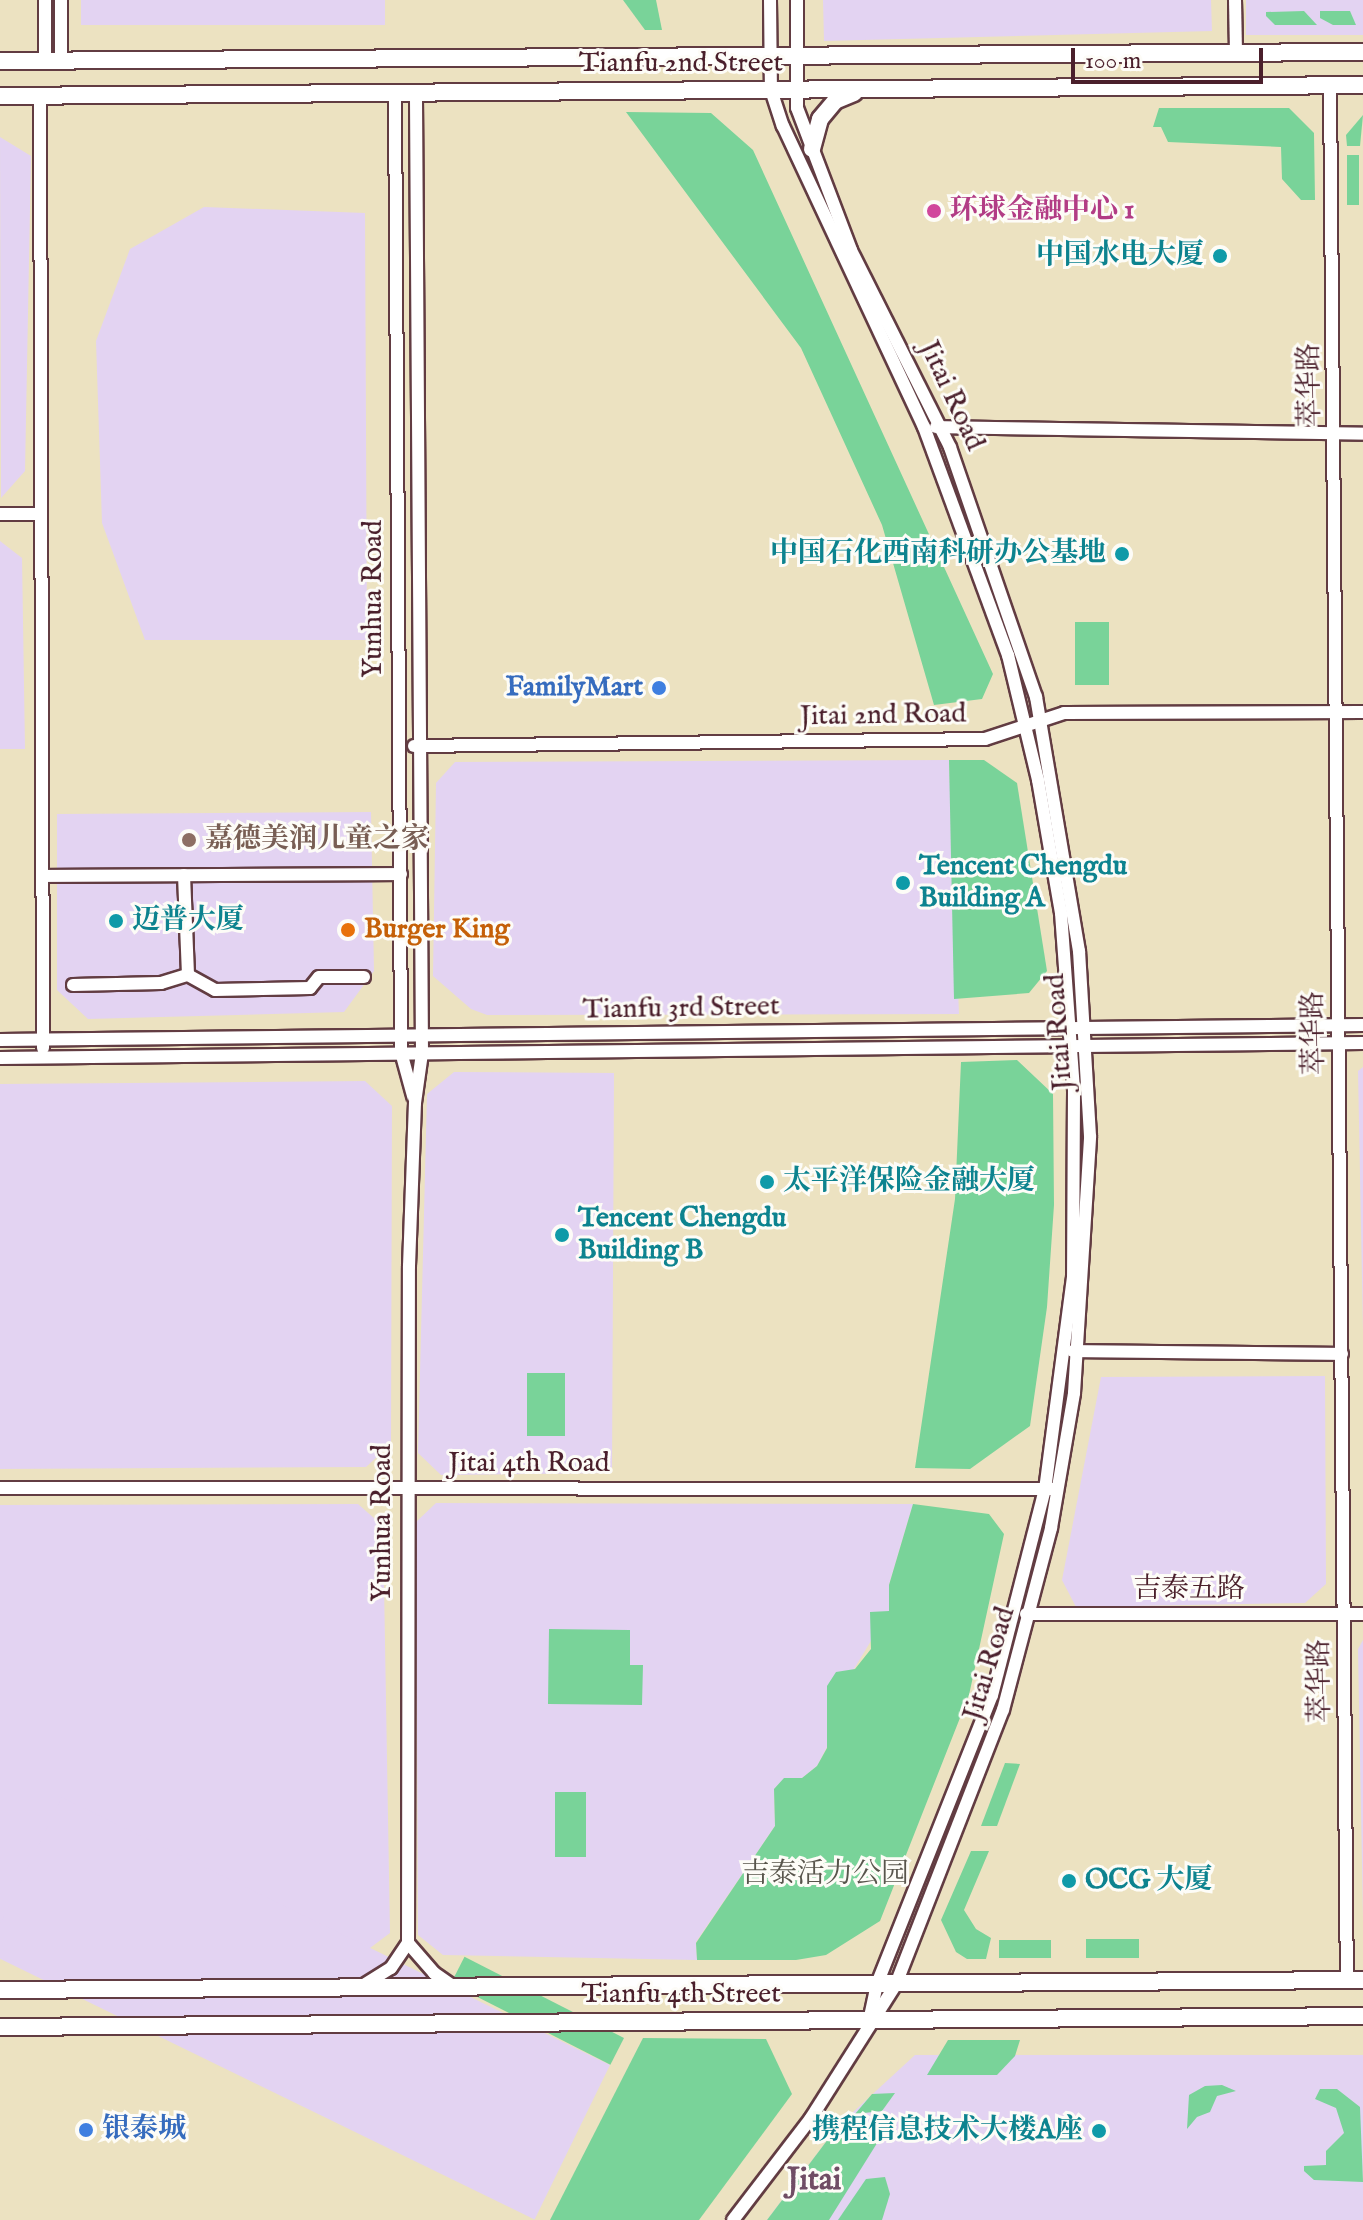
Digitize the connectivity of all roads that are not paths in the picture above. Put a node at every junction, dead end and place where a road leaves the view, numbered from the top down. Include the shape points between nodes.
1 (45, 0) edge
2 (61, 0) edge
3 (770, 0) edge
4 (797, 0) edge
5 (1235, 0) edge
6 (1363, 52) edge
7 (1236, 53) junction
8 (770, 56) junction
9 (798, 56) junction
10 (0, 61) edge
11 (53, 61) junction
12 (1330, 85) junction
13 (1363, 85) edge
14 (884, 89) junction
15 (771, 90) junction
16 (796, 90) junction
17 (395, 93) junction
18 (416, 93) junction
19 (0, 96) edge
20 (40, 96) junction
21 (812, 149) junction
22 (924, 427) junction
23 (940, 428) junction
24 (1363, 434) edge
25 (1335, 435) junction
26 (0, 514) edge
27 (40, 514) junction
28 (1337, 712) junction
29 (1363, 712) edge
30 (1041, 721) junction
31 (1024, 727) junction
32 (399, 746) junction
33 (419, 746) junction
34 (401, 874) junction
35 (184, 875) junction
36 (42, 876) junction
37 (188, 975) junction
38 (364, 977) dead end
39 (73, 985) dead end
40 (1363, 1025) edge
41 (1339, 1026) junction
42 (1083, 1027) junction
43 (1069, 1028) junction
44 (402, 1034) junction
45 (422, 1035) junction
46 (0, 1040) edge
47 (43, 1041) junction
48 (1339, 1043) junction
49 (1363, 1043) edge
50 (1070, 1045) junction
51 (1084, 1045) junction
52 (401, 1052) junction
53 (422, 1053) junction
54 (43, 1057) junction
55 (0, 1058) edge
56 (415, 1103) junction
57 (1071, 1351) junction
58 (1342, 1354) junction
59 (0, 1488) edge
60 (407, 1488) junction
61 (1051, 1489) junction
62 (1015, 1614) junction
63 (1031, 1614) junction
64 (1344, 1614) junction
65 (1363, 1614) edge
66 (408, 1943) junction
67 (1355, 1980) edge
68 (877, 1984) junction
69 (896, 1984) junction
70 (359, 1987) junction
71 (454, 1987) junction
72 (0, 1990) edge
73 (1363, 2016) edge
74 (869, 2020) junction
75 (0, 2027) edge
76 (733, 2220) edge

1 - 11 street
2 - 11 street
3 - 8 street, Jitai Road
4 - 9 street, Jitai Road
5 - 7 street
6 - 7 main road, Tianfu 2nd Street
7 - 9 main road, Tianfu 2nd Street
8 - 9 main road, Tianfu 2nd Street
8 - 11 main road, Tianfu 2nd Street
8 - 15 street, Jitai Road
9 - 16 street, Jitai Road
10 - 11 main road, Tianfu 2nd Street
12 - 13 main road, Tianfu 2nd Street
12 - 14 main road, Tianfu 2nd Street
12 - 25 street, 萃华路
14 - 16 main road, Tianfu 2nd Street
14 - 21 main road via 857,91 835,101 820,119
15 - 16 main road, Tianfu 2nd Street
15 - 18 main road, Tianfu 2nd Street
15 - 22 street, Jitai Road via 809,187
16 - 21 street, Jitai Road
17 - 18 main road, Tianfu 2nd Street
17 - 20 main road, Tianfu 2nd Street
17 - 32 street, Yunhua Road
18 - 33 street, Yunhua Road
19 - 20 main road, Tianfu 2nd Street
20 - 27 street
21 - 23 street, Jitai Road via 851,250
22 - 23 street
22 - 31 street, Jitai Road via 981,571
23 - 25 street
23 - 30 street, Jitai Road via 997,573
24 - 25 street
25 - 28 street, 萃华路
26 - 27 street
27 - 36 street
28 - 29 street, Jitai 2nd Road
28 - 30 street, Jitai 2nd Road via 1064,713
28 - 41 street, 萃华路
30 - 31 street, Jitai 2nd Road
30 - 42 street, Jitai Road via 1079,951
31 - 33 street, Jitai 2nd Road via 985,739
31 - 43 street, Jitai Road via 1061,913
32 - 33 street, Jitai 2nd Road
32 - 34 street, Yunhua Road
33 - 45 street, Yunhua Road
34 - 35 street
34 - 44 street, Yunhua Road
35 - 36 street
35 - 37 street
36 - 47 street
37 - 38 street via 215,990 310,988 319,977
37 - 39 street via 161,983
40 - 41 street, Tianfu 3rd Street
41 - 42 street, Tianfu 3rd Street
41 - 48 street, 萃华路
42 - 43 street, Tianfu 3rd Street
42 - 51 street, Jitai Road
43 - 45 street, Tianfu 3rd Street
43 - 50 street, Jitai Road
44 - 45 street, Tianfu 3rd Street
44 - 47 street, Tianfu 3rd Street
44 - 52 street, Yunhua Road
45 - 53 street, Yunhua Road
46 - 47 street, Tianfu 3rd Street
47 - 54 street
48 - 49 street, Tianfu 3rd Street
48 - 51 street, Tianfu 3rd Street
48 - 58 street, 萃华路
50 - 51 street, Tianfu 3rd Street
50 - 53 street, Tianfu 3rd Street
50 - 57 street, Jitai Road via 1076,1148
51 - 57 street, Jitai Road via 1090,1136
52 - 53 street, Tianfu 3rd Street
52 - 54 street, Tianfu 3rd Street
52 - 56 street, Yunhua Road
53 - 56 street, Yunhua Road
54 - 55 street, Tianfu 3rd Street
56 - 60 street, Yunhua Road
57 - 58 street
57 - 61 street, Jitai Road
58 - 64 street, 萃华路
59 - 60 street, Jitai 4th Road
60 - 61 street, Jitai 4th Road
60 - 66 street, Yunhua Road
61 - 62 street, Jitai Road
61 - 63 street, Jitai Road
62 - 63 street, 吉泰五路
62 - 68 street, Jitai Road via 955,1796
63 - 64 street, 吉泰五路
63 - 69 street, Jitai Road via 1003,1710
64 - 65 street, 吉泰五路
64 - 67 street, 萃华路
66 - 70 street via 391,1968
66 - 71 street
67 - 69 main road, Tianfu 4th Street
68 - 69 main road, Tianfu 4th Street
68 - 71 main road, Tianfu 4th Street
68 - 74 street, Jitai Road
69 - 74 street, Jitai Road
70 - 71 main road, Tianfu 4th Street
70 - 72 main road, Tianfu 4th Street
73 - 74 main road, Tianfu 4th Street
74 - 75 main road, Tianfu 4th Street
74 - 76 street, Jitai Road via 811,2118

